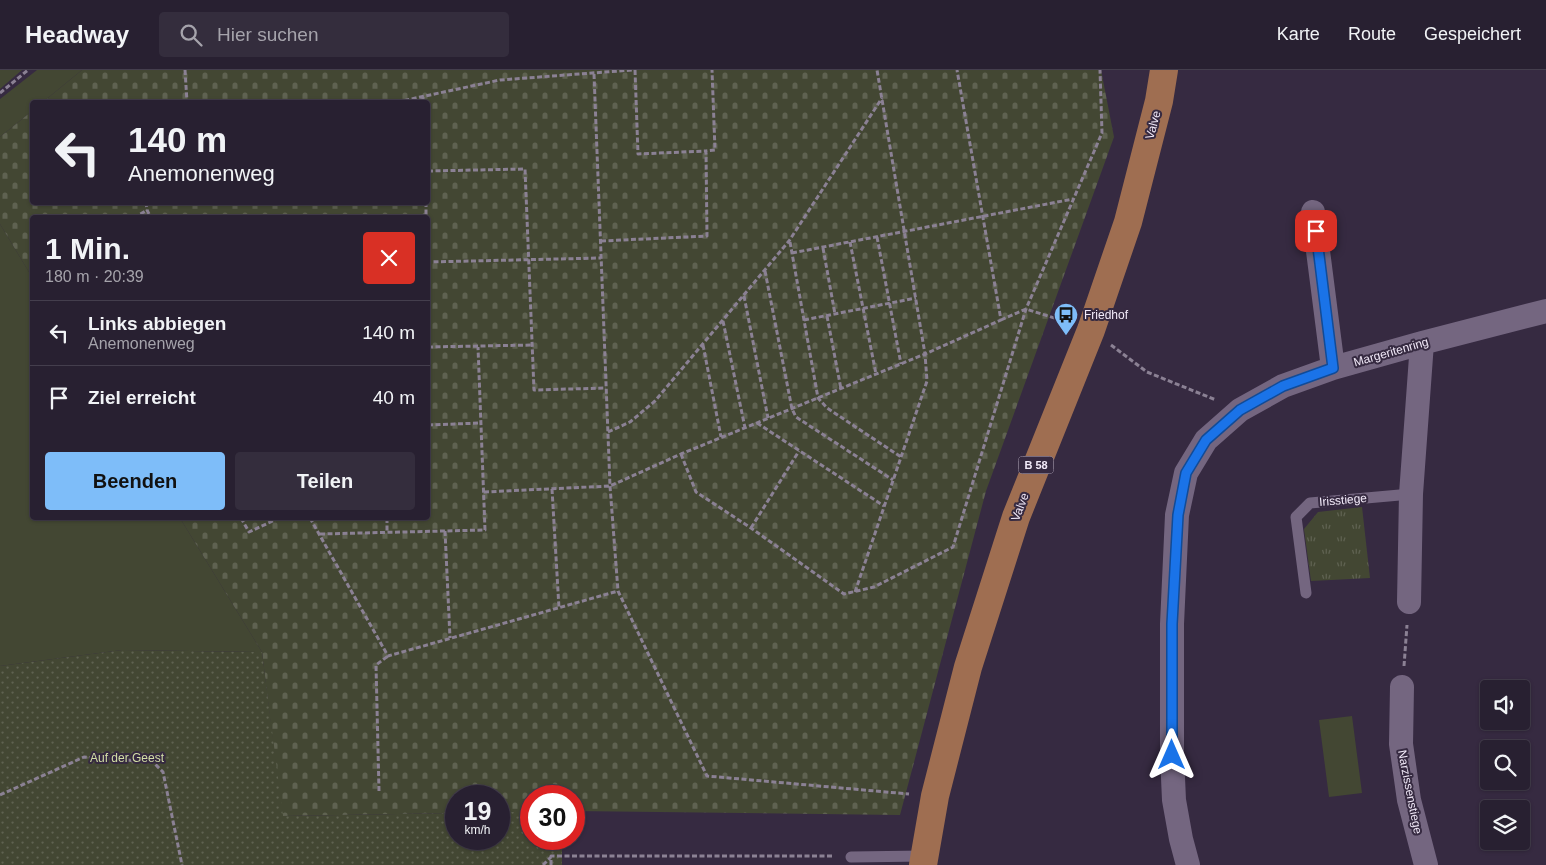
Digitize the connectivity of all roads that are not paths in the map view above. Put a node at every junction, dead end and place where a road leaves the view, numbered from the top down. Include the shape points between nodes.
1 (1164, 70) edge
2 (1313, 212) dead end
3 (1546, 311) edge
4 (1422, 342) junction
5 (1333, 368) junction
6 (1411, 494) junction
7 (1306, 593) dead end
8 (1409, 602) road end
9 (1402, 687) road end
10 (851, 856) road end
11 (923, 861) edge
12 (1188, 865) edge
13 (1426, 865) edge

1 - 11 main road, Valve / B 58 via 1159,102 1128,222 1078,326 968,666 935,796
2 - 5 street
3 - 4 street, Margeritenring
4 - 5 street, Margeritenring
4 - 6 street
5 - 12 street, Margeritenring via 1283,386 1240,410 1206,440 1186,473 1178,515 1172,624 1172,755 1174,800
6 - 7 lane, Irisstiege via 1310,503 1296,517
6 - 8 street
9 - 13 street, Narzissenstiege via 1401,744 1409,800
10 - 11 lane

